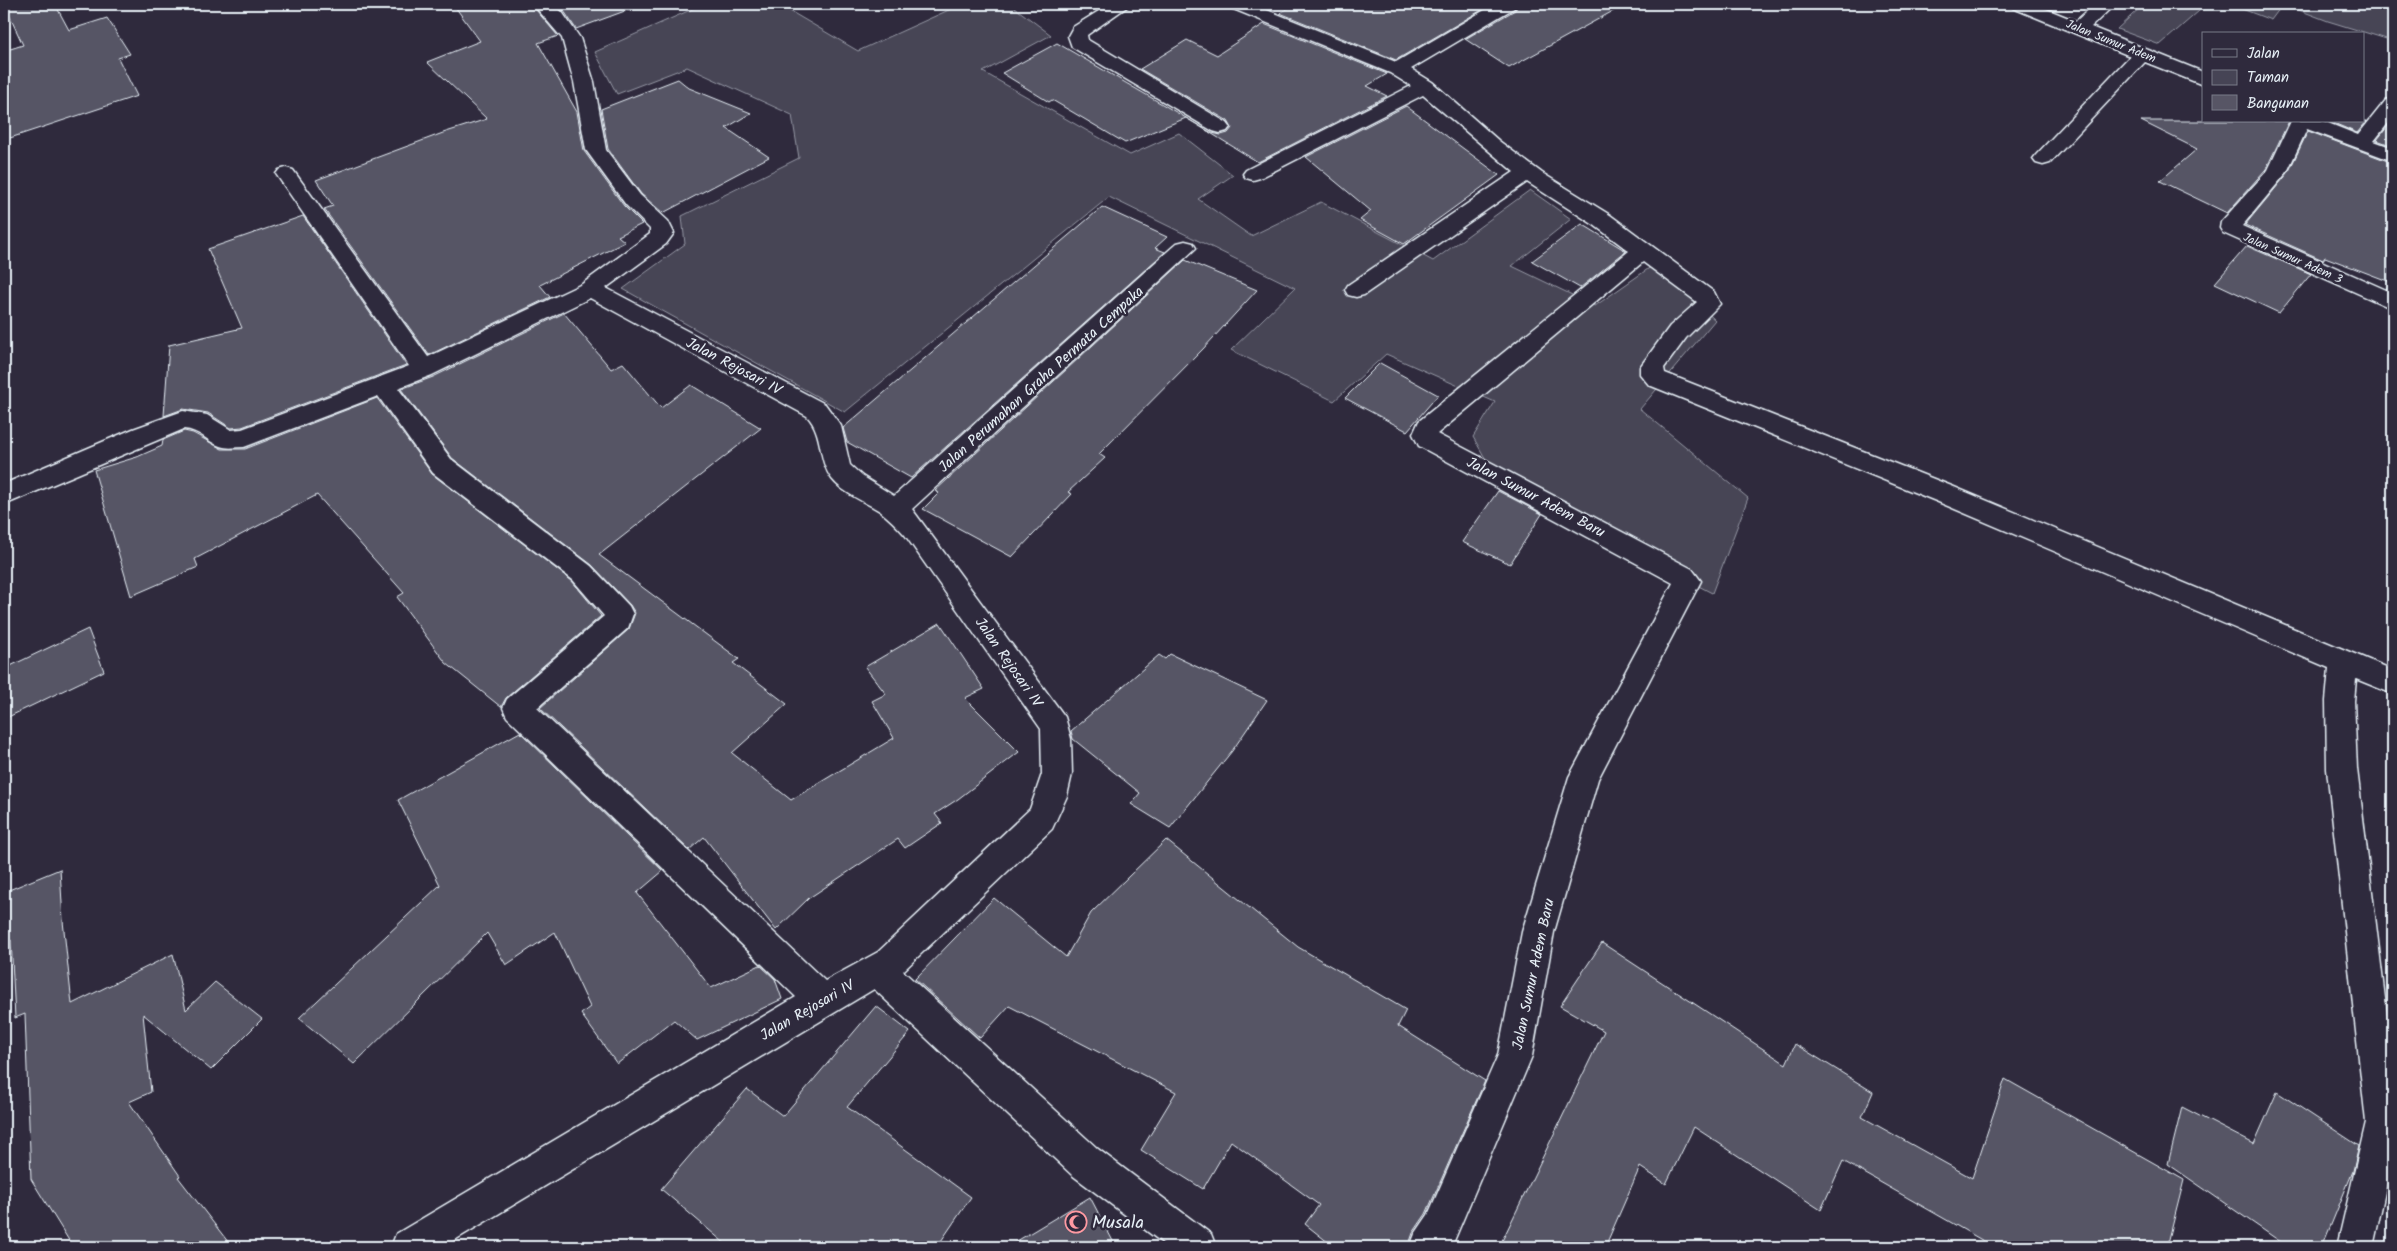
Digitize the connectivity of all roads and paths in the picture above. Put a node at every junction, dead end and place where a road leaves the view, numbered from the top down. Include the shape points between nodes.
1 (542, 4) edge
2 (1122, 4) edge
3 (1237, 4) edge
4 (1290, 4) edge
5 (1508, 4) edge
6 (2019, 4) edge
7 (2106, 4) edge
8 (1269, 16) junction
9 (2079, 28) junction
10 (2142, 54) junction
11 (1397, 69) junction
12 (2202, 79) edge
13 (1425, 86) junction
14 (2393, 104) edge
15 (2302, 122) edge
16 (2306, 122) edge
17 (1220, 127) dead end
18 (2362, 143) junction
19 (2393, 155) edge
20 (2043, 159) dead end
21 (1528, 172) junction
22 (286, 174) dead end
23 (1253, 174) dead end
24 (1185, 248) dead end
25 (1643, 251) junction
26 (590, 289) junction
27 (1356, 290) dead end
28 (2393, 302) edge
29 (424, 369) junction
30 (384, 386) junction
31 (4, 495) edge
32 (896, 510) junction
33 (2344, 660) junction
34 (2393, 682) edge
35 (878, 970) junction
36 (822, 1000) junction
37 (409, 1247) edge
38 (1198, 1247) edge
39 (1428, 1247) edge
40 (2355, 1247) edge

1 - 26 street via 571,38 584,82 596,150 633,200 663,233
2 - 17 street via 1080,31 1077,36 1079,43
3 - 8 street
4 - 8 street
5 - 11 street
6 - 9 street, Jalan Sumur Adem
7 - 9 street
8 - 11 street
9 - 10 street, Jalan Sumur Adem
10 - 12 street, Jalan Sumur Adem
10 - 20 street
11 - 13 street
13 - 21 street
13 - 23 street
14 - 18 street
15 - 28 street, Jalan Sumur Adem 3 via 2277,172 2230,228
16 - 18 street
18 - 19 street
21 - 25 street
21 - 27 street
22 - 29 street
24 - 32 street, Jalan Perumahan Graha Permata Cempaka
25 - 33 street via 1706,297 1709,304 1678,332 1652,367 1652,374 1657,379 1945,494
25 - 39 street, Jalan Sumur Adem Baru via 1428,427 1425,434 1428,440 1688,581 1584,778 1538,932 1515,1056 1441,1228
26 - 29 street
26 - 32 street, Jalan Rejosari IV via 816,410 827,419 832,433 833,457 841,472
29 - 30 street
30 - 31 street via 235,440 198,421 183,420
30 - 36 street via 442,466 582,572 619,614 618,620 517,708
32 - 35 street, Jalan Rejosari IV via 914,528 1055,726 1060,754 1054,797 1042,820
33 - 34 street
33 - 40 street via 2340,701 2342,769 2383,1122
35 - 36 street, Jalan Rejosari IV
35 - 38 street via 1085,1162
36 - 37 street, Jalan Rejosari IV

